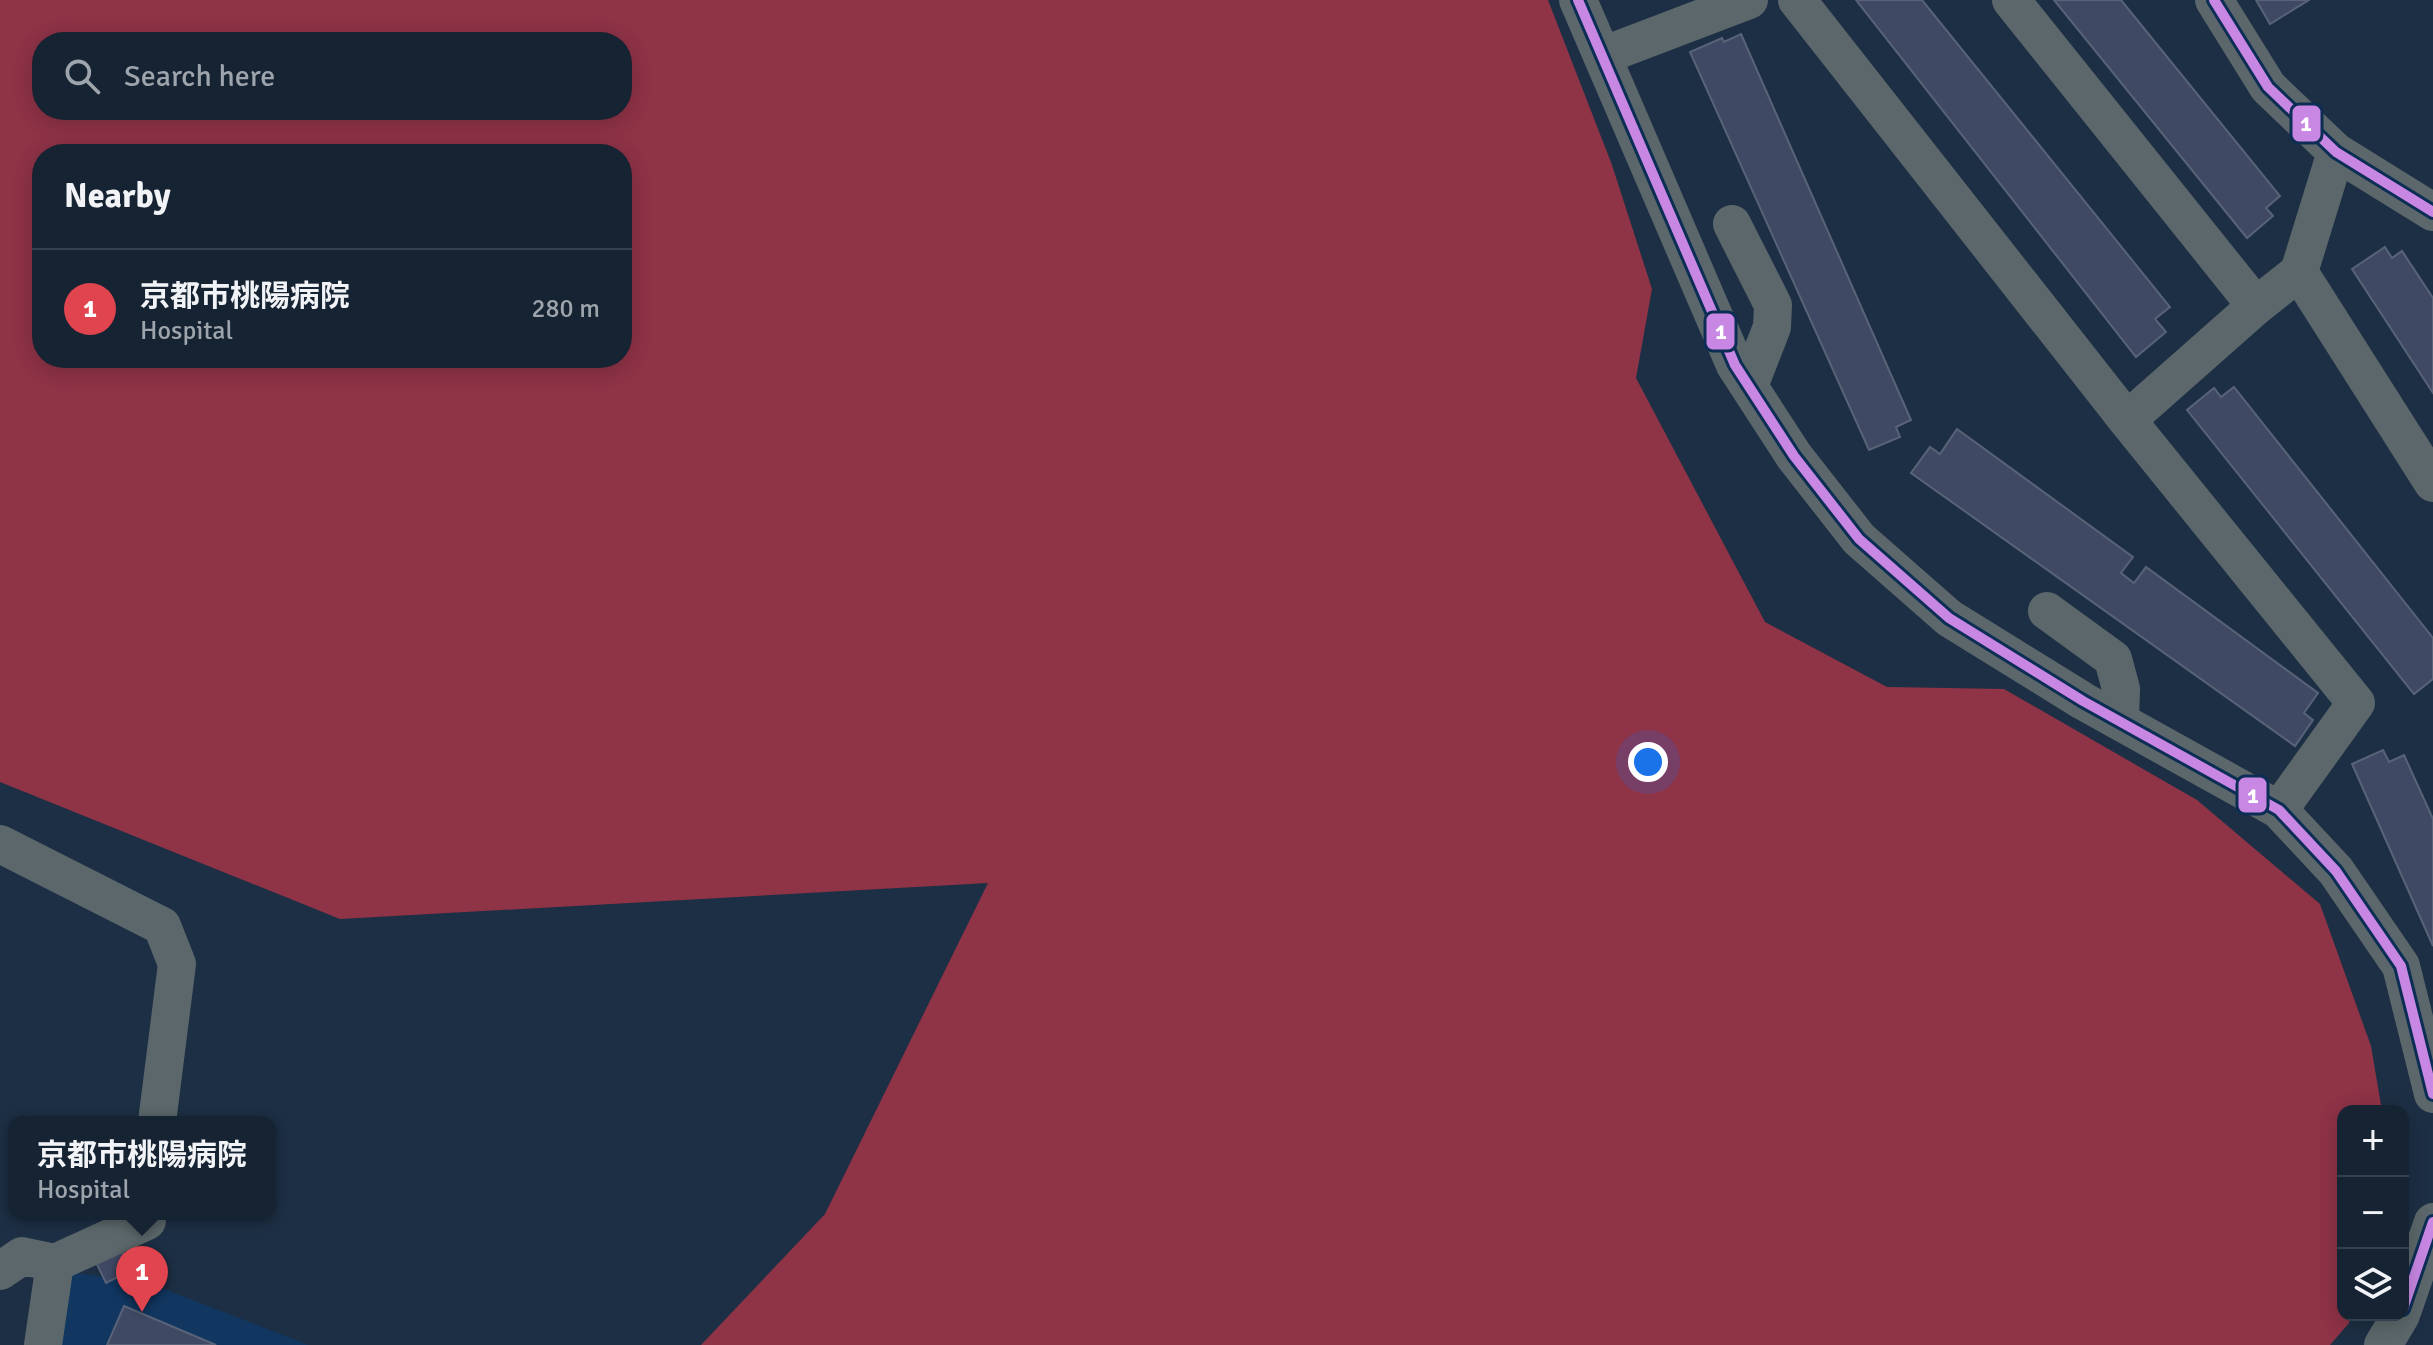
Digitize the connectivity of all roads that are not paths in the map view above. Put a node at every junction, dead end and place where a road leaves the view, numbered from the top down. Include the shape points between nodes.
1 (1578, 0) edge
2 (1749, 0) edge
3 (1797, 0) edge
4 (2011, 0) edge
5 (2214, 0) edge
6 (1602, 56) junction
7 (2336, 152) junction
8 (2433, 212) edge
9 (1732, 224) dead end
10 (2299, 272) junction
11 (2256, 306) junction
12 (1749, 386) junction
13 (2127, 420) junction
14 (2433, 483) edge
15 (2047, 611) dead end
16 (2120, 721) junction
17 (2279, 810) junction
18 (0, 844) edge
19 (2433, 1094) edge
20 (158, 1116) edge
21 (147, 1220) edge
22 (2430, 1237) edge
23 (55, 1263) junction
24 (0, 1271) edge
25 (2409, 1293) edge
26 (2397, 1321) edge
27 (43, 1345) edge
28 (2383, 1345) edge

1 - 6 street
2 - 6 street
3 - 13 street
4 - 11 street
5 - 7 street via 2268,87
6 - 12 street via 1735,365
7 - 8 street
7 - 10 street
9 - 12 street via 1773,305 1772,327
10 - 11 street
10 - 14 street
11 - 13 street
12 - 16 street via 1794,456 1859,539 1949,618
13 - 17 street via 2356,703
15 - 16 street via 2113,659 2121,689
16 - 17 street
17 - 19 street via 2336,871 2401,966
18 - 20 street via 162,926 177,964
21 - 23 street
22 - 25 street
23 - 24 street via 22,1256
23 - 27 street
26 - 28 street

